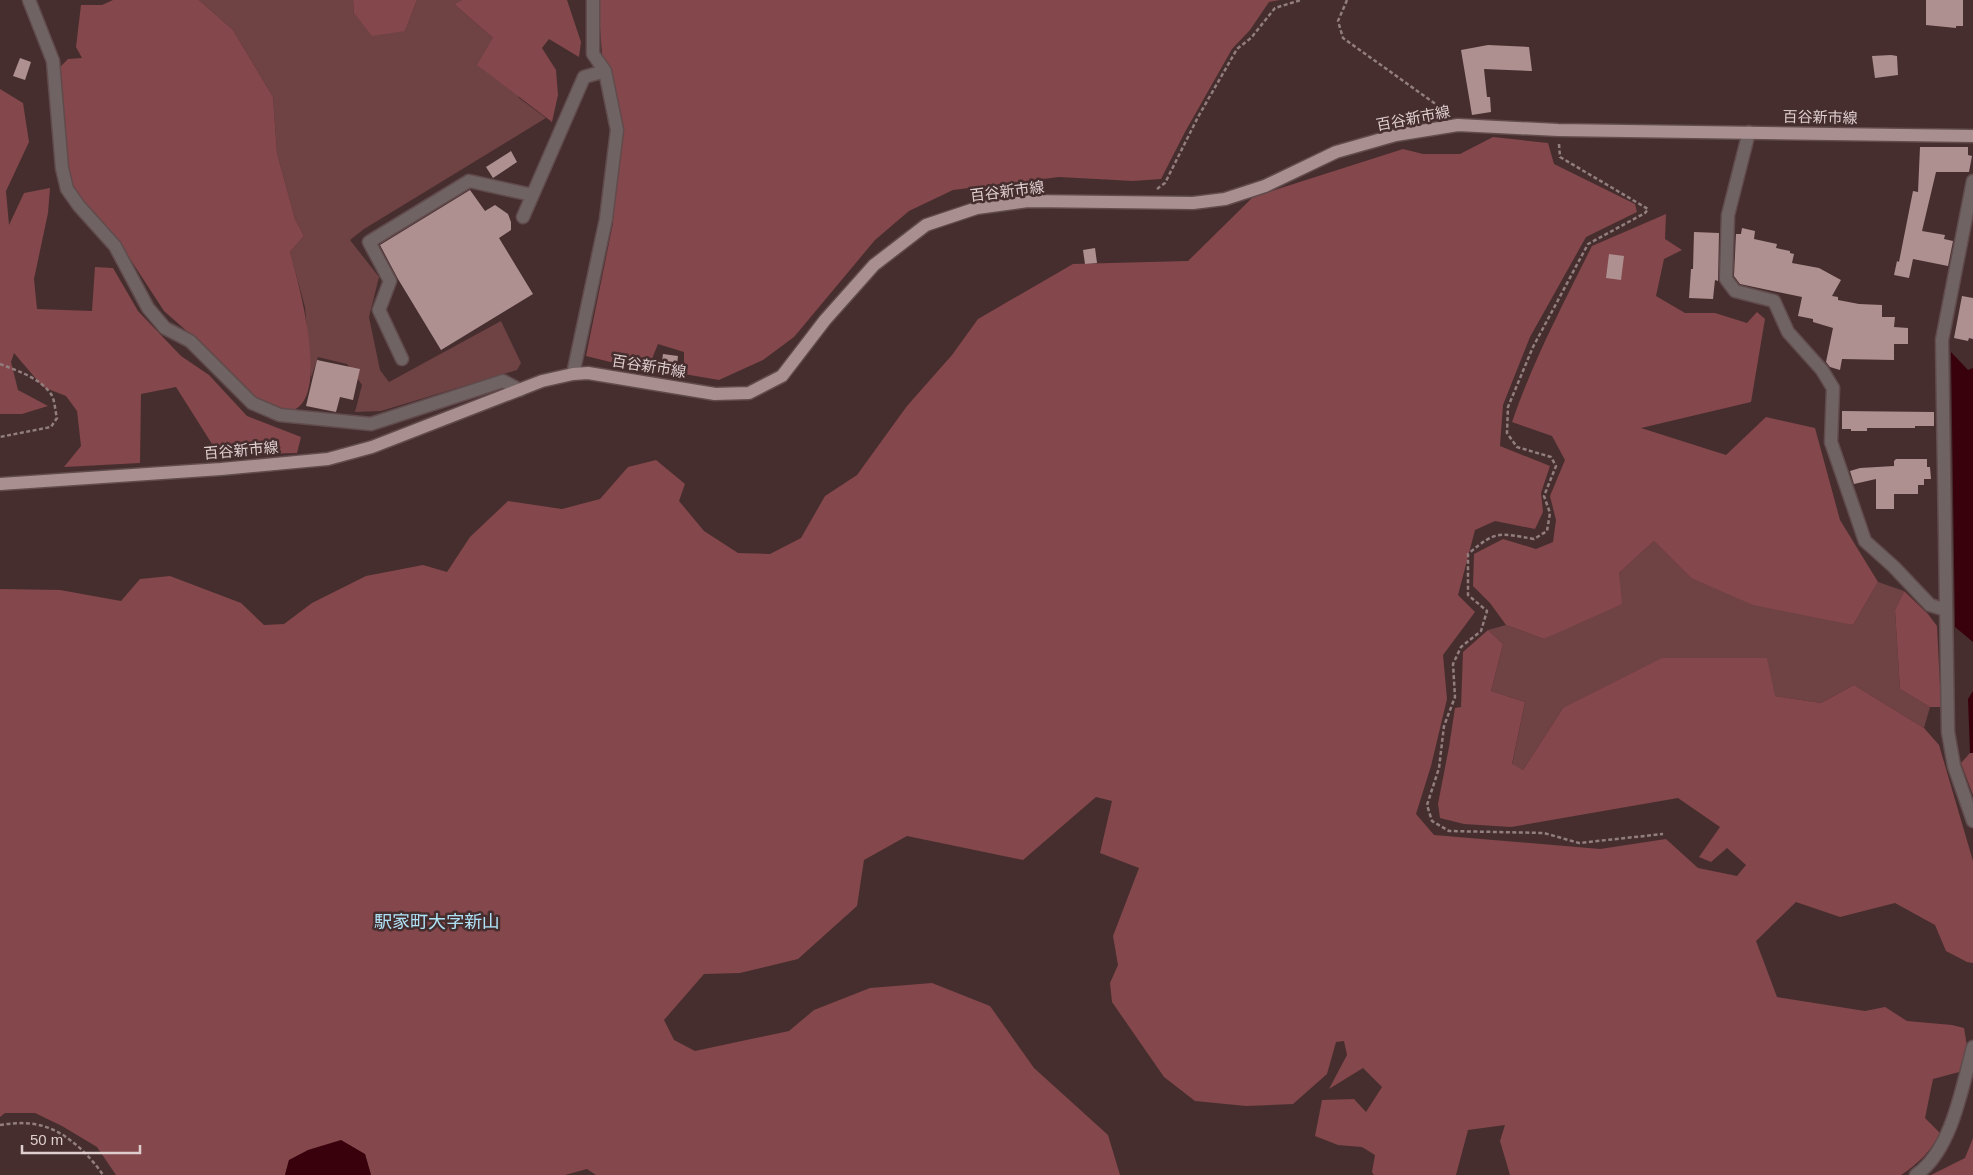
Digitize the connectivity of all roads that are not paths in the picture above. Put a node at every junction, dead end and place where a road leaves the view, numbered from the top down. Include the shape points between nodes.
1 (29, 0) edge
2 (593, 0) edge
3 (605, 72) junction
4 (1749, 132) junction
5 (1973, 136) edge
6 (1973, 181) edge
7 (532, 195) junction
8 (523, 217) dead end
9 (402, 360) dead end
10 (573, 374) junction
11 (520, 390) junction
12 (0, 484) edge
13 (1946, 610) junction
14 (1973, 821) edge
15 (1973, 1047) edge
16 (1916, 1175) edge

1 - 11 street via 53,61 62,168 67,189 115,246 148,308 165,328 190,341 252,403 280,415 371,424 503,381
2 - 3 street via 593,54
3 - 7 street via 584,78
3 - 10 street via 617,130 606,219
4 - 5 main road, 百谷新市線
4 - 10 main road, 百谷新市線 via 1558,130 1458,125 1396,135 1336,152 1265,186 1225,199 1193,202 1028,201 978,208 926,225 874,265 825,320 782,376 748,393 715,394 588,373
4 - 13 street via 1728,215 1726,279 1735,291 1774,301 1788,332 1822,370 1833,388 1831,442 1865,541 1930,604
6 - 13 street via 1942,340
7 - 8 street
7 - 9 street via 469,180 369,242 390,281 379,310
10 - 11 main road, 百谷新市線
11 - 12 main road, 百谷新市線 via 372,447 328,459
13 - 14 street via 1948,732 1954,766
15 - 16 street via 1944,1142 1926,1168

